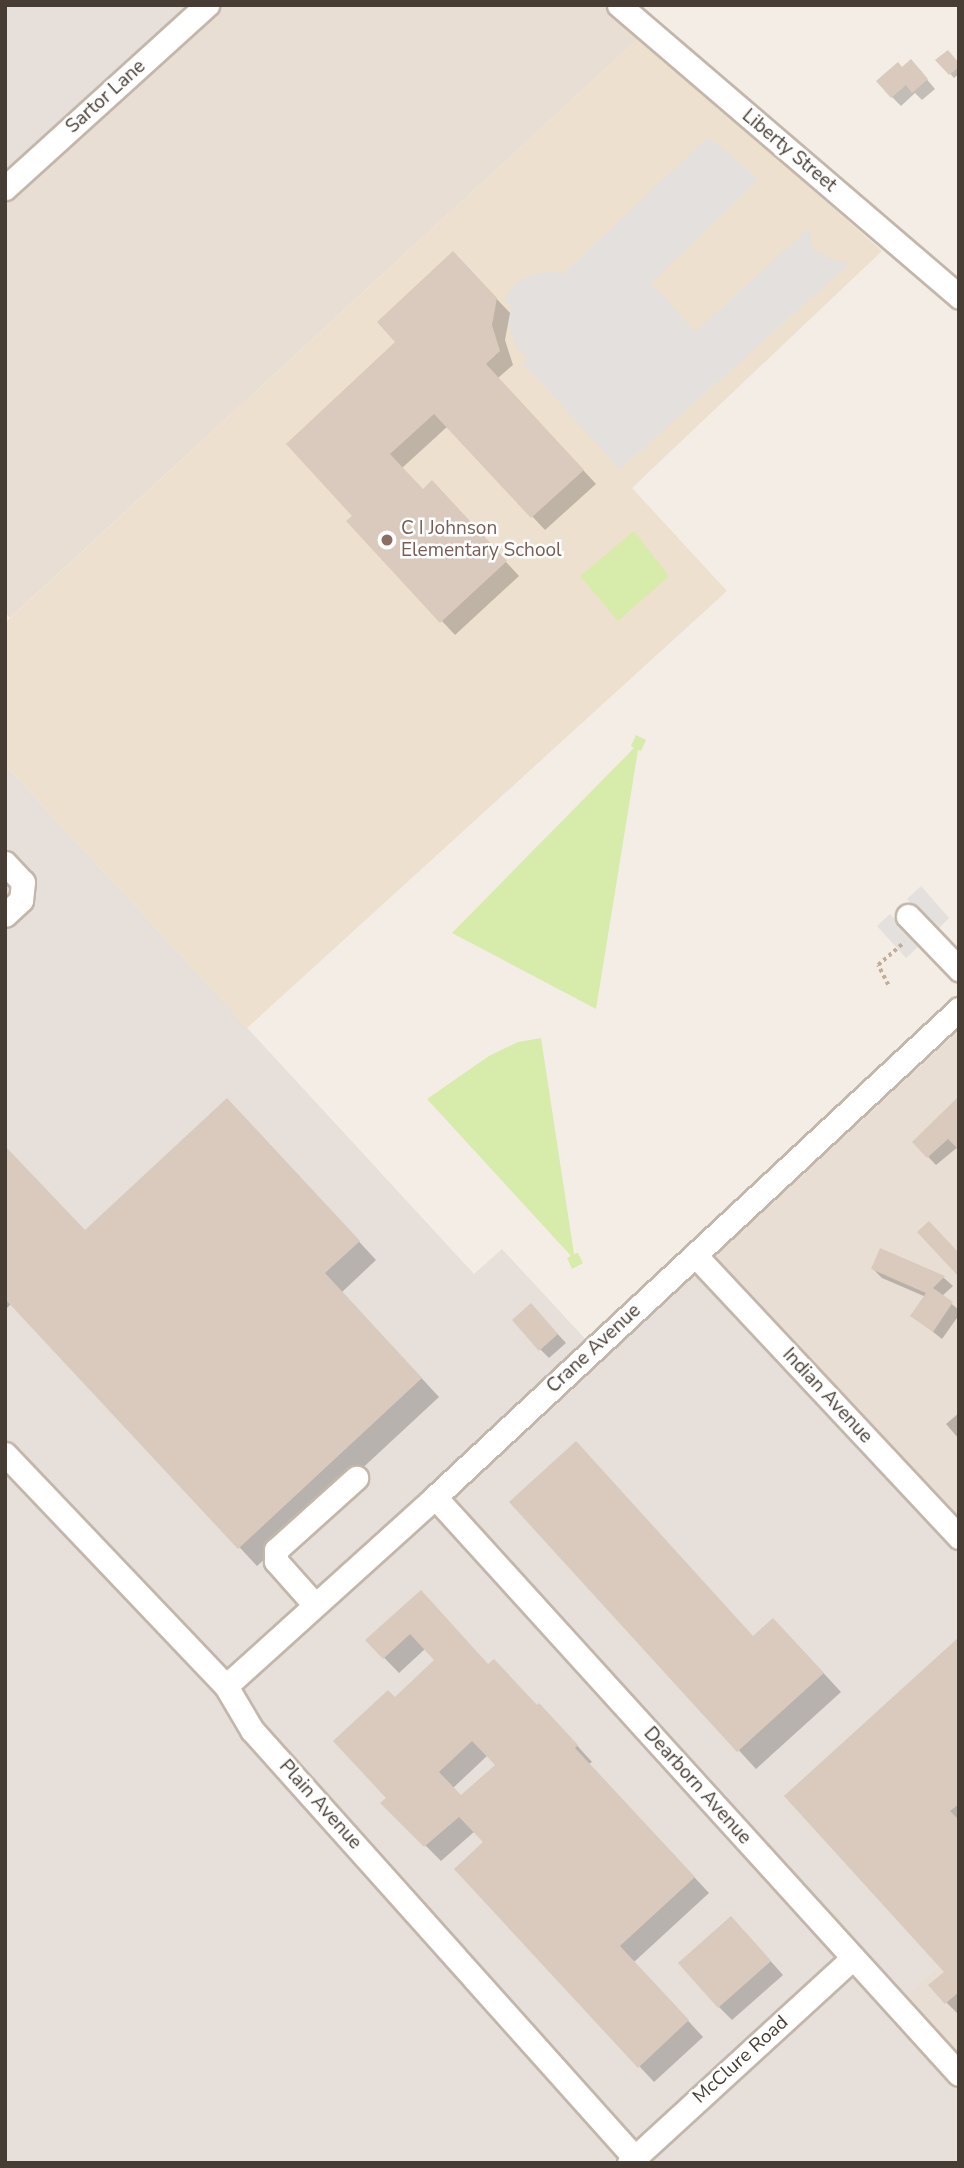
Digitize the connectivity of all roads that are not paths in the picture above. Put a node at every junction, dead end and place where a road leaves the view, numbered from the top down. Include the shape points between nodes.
1 (206, 5) edge
2 (619, 5) edge
3 (5, 188) edge
4 (959, 296) edge
5 (5, 863) edge
6 (5, 915) edge
7 (908, 916) dead end
8 (959, 969) edge
9 (959, 1009) edge
10 (695, 1255) junction
11 (5, 1454) edge
12 (356, 1478) dead end
13 (435, 1497) junction
14 (959, 1537) edge
15 (315, 1605) junction
16 (226, 1686) junction
17 (853, 1958) junction
18 (959, 2074) edge
19 (632, 2160) edge

1 - 3 street, Sartor Lane
2 - 4 street, Liberty Street
5 - 6 street via 23,882 21,900
7 - 8 street
9 - 10 street, Crane Avenue
10 - 13 street, Crane Avenue
10 - 14 street, Indian Avenue
11 - 16 street, Plain Avenue
12 - 15 street via 276,1550 276,1561
13 - 15 street, Crane Avenue
13 - 17 street, Dearborn Avenue
15 - 16 street, Crane Avenue
16 - 19 street, Plain Avenue via 253,1730
17 - 18 street, Dearborn Avenue
17 - 19 street, McClure Road

